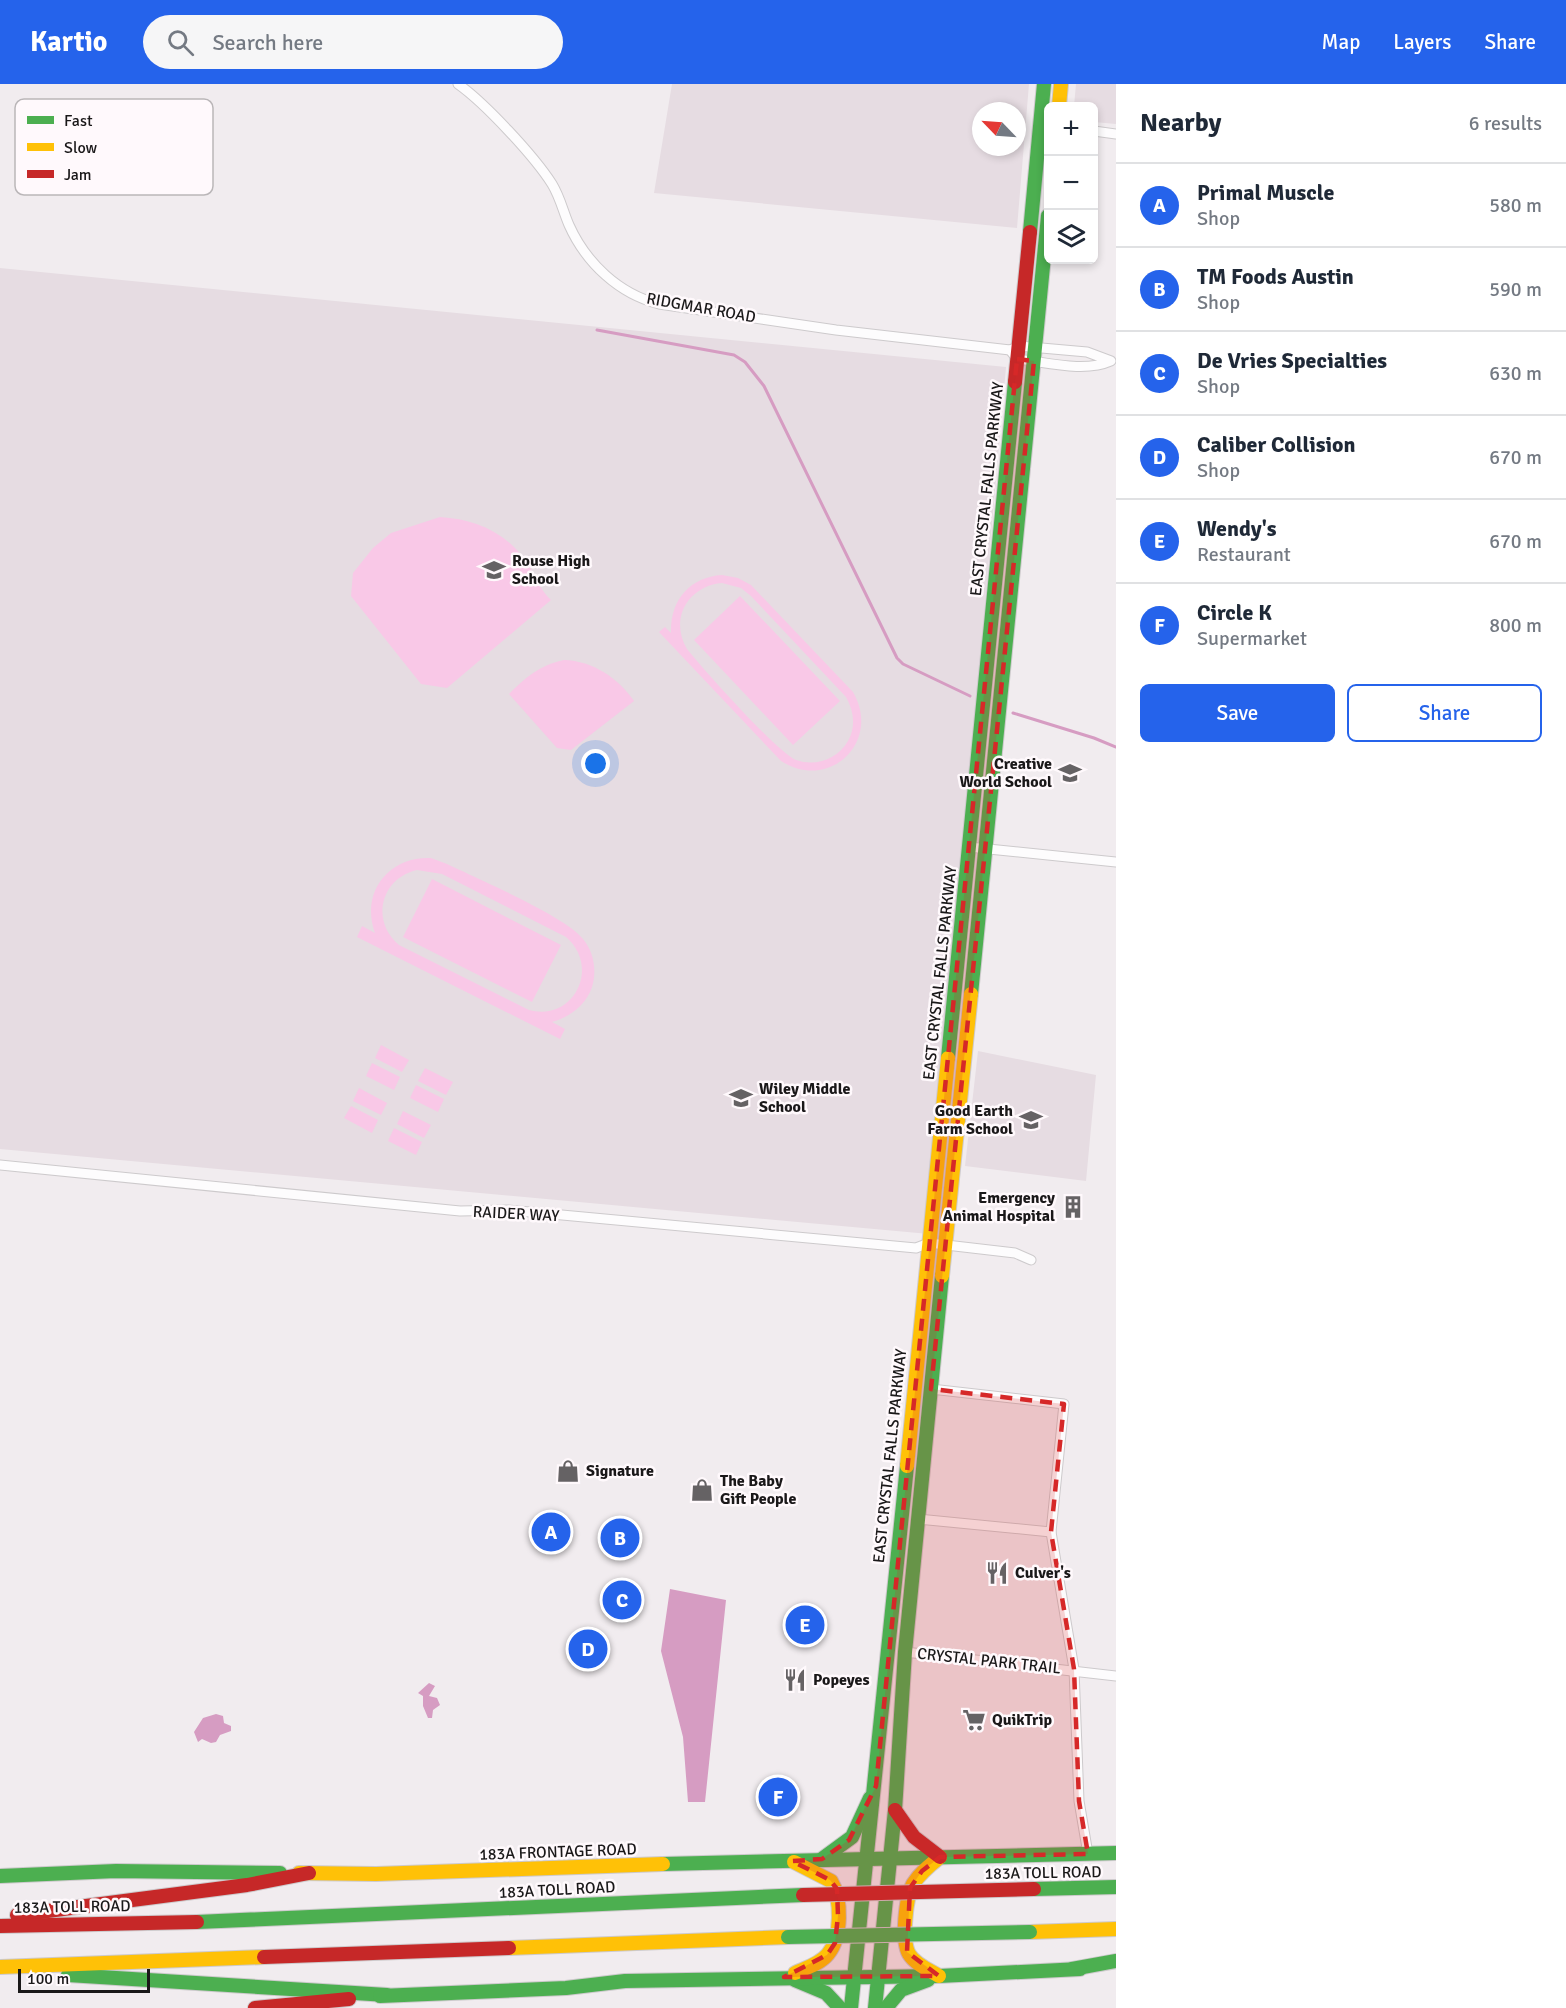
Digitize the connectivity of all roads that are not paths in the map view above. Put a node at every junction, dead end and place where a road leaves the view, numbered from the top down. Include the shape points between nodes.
1 (458, 84) edge
2 (1044, 84) edge
3 (1061, 84) edge
4 (1044, 102) edge
5 (1059, 102) edge
6 (1044, 129) edge
7 (1098, 132) edge
8 (1116, 134) edge
9 (1044, 258) edge
10 (1015, 352) junction
11 (1035, 354) junction
12 (1113, 361) edge
13 (1006, 648) junction
14 (988, 650) junction
15 (969, 847) junction
16 (986, 849) junction
17 (1116, 862) edge
18 (950, 1041) junction
19 (967, 1042) junction
20 (0, 1165) edge
21 (929, 1243) junction
22 (946, 1245) junction
23 (1031, 1260) dead end
24 (915, 1387) junction
25 (932, 1389) junction
26 (901, 1518) junction
27 (918, 1519) junction
28 (1051, 1532) junction
29 (904, 1652) junction
30 (1074, 1670) junction
31 (1116, 1676) edge
32 (876, 1785) junction
33 (894, 1810) junction
34 (1116, 1853) edge
35 (1088, 1854) junction
36 (940, 1857) junction
37 (868, 1858) junction
38 (890, 1858) junction
39 (822, 1859) junction
40 (792, 1861) junction
41 (309, 1873) junction
42 (0, 1876) edge
43 (1116, 1887) edge
44 (0, 1918) edge
45 (0, 1926) edge
46 (1116, 1929) edge
47 (1116, 1961) edge
48 (0, 1968) edge
49 (1116, 1968) edge
50 (1072, 1969) junction
51 (854, 1976) junction
52 (877, 1976) junction
53 (939, 1976) junction
54 (784, 1977) junction
55 (387, 1995) junction
56 (255, 2008) edge
57 (840, 2008) edge
58 (851, 2008) edge
59 (875, 2008) edge
60 (886, 2008) edge

1 - 10 street, RIDGMAR ROAD via 544,173 585,251 608,278 632,295 659,304
2 - 4 main road, EAST CRYSTAL FALLS PARKWAY
3 - 5 main road
6 - 10 main road, EAST CRYSTAL FALLS PARKWAY
7 - 8 street
9 - 11 main road, EAST CRYSTAL FALLS PARKWAY
10 - 11 street, RIDGMAR ROAD
10 - 14 main road, EAST CRYSTAL FALLS PARKWAY
11 - 12 street via 1087,352
11 - 12 street via 1100,366
11 - 13 main road, EAST CRYSTAL FALLS PARKWAY
13 - 14 main road
13 - 16 main road, EAST CRYSTAL FALLS PARKWAY
14 - 15 main road, EAST CRYSTAL FALLS PARKWAY
15 - 16 street
15 - 18 main road, EAST CRYSTAL FALLS PARKWAY
16 - 17 street
16 - 19 main road, EAST CRYSTAL FALLS PARKWAY
18 - 19 main road
18 - 21 main road, EAST CRYSTAL FALLS PARKWAY
19 - 22 main road, EAST CRYSTAL FALLS PARKWAY
20 - 21 street, RAIDER WAY via 460,1211 508,1210 916,1248
21 - 22 street, RAIDER WAY
21 - 24 main road, EAST CRYSTAL FALLS PARKWAY
22 - 23 street, RAIDER WAY via 1015,1252
22 - 25 main road, EAST CRYSTAL FALLS PARKWAY
24 - 25 main road
24 - 26 main road, EAST CRYSTAL FALLS PARKWAY
25 - 27 main road, EAST CRYSTAL FALLS PARKWAY
25 - 28 street via 1065,1404
26 - 27 main road
26 - 32 main road, EAST CRYSTAL FALLS PARKWAY
27 - 28 street
27 - 29 main road, EAST CRYSTAL FALLS PARKWAY
28 - 30 street
29 - 30 street, CRYSTAL PARK TRAIL
29 - 33 main road, EAST CRYSTAL FALLS PARKWAY
30 - 31 street, CRYSTAL PARK TRAIL
30 - 35 street via 1078,1801
32 - 37 main road, EAST CRYSTAL FALLS PARKWAY
32 - 39 main road via 852,1837
33 - 36 main road via 921,1845
33 - 38 main road, EAST CRYSTAL FALLS PARKWAY
34 - 35 main road, 183A FRONTAGE ROAD
35 - 36 main road, 183A FRONTAGE ROAD
36 - 38 main road, 183A FRONTAGE ROAD
36 - 53 main road via 922,1871 910,1888 906,1929 907,1952 915,1962
37 - 38 main road, 183A FRONTAGE ROAD
37 - 39 main road, 183A FRONTAGE ROAD
37 - 51 main road, EAST CRYSTAL FALLS PARKWAY
38 - 52 main road, EAST CRYSTAL FALLS PARKWAY
39 - 40 main road, 183A FRONTAGE ROAD
40 - 41 main road, 183A FRONTAGE ROAD
40 - 54 main road via 830,1880 837,1889 838,1916 835,1943 827,1955
41 - 42 main road, 183A FRONTAGE ROAD via 116,1871
41 - 44 main road
43 - 45 main road, 183A TOLL ROAD, bridge
46 - 48 main road, bridge via 788,1936
47 - 50 main road
48 - 55 main road
49 - 50 main road
50 - 53 main road
51 - 52 main road
51 - 54 main road
51 - 58 main road, EAST CRYSTAL FALLS PARKWAY
52 - 53 main road
52 - 59 main road, EAST CRYSTAL FALLS PARKWAY
53 - 60 main road via 901,1990
54 - 55 main road via 626,1981 566,1988
54 - 57 main road via 826,1993
55 - 56 main road

